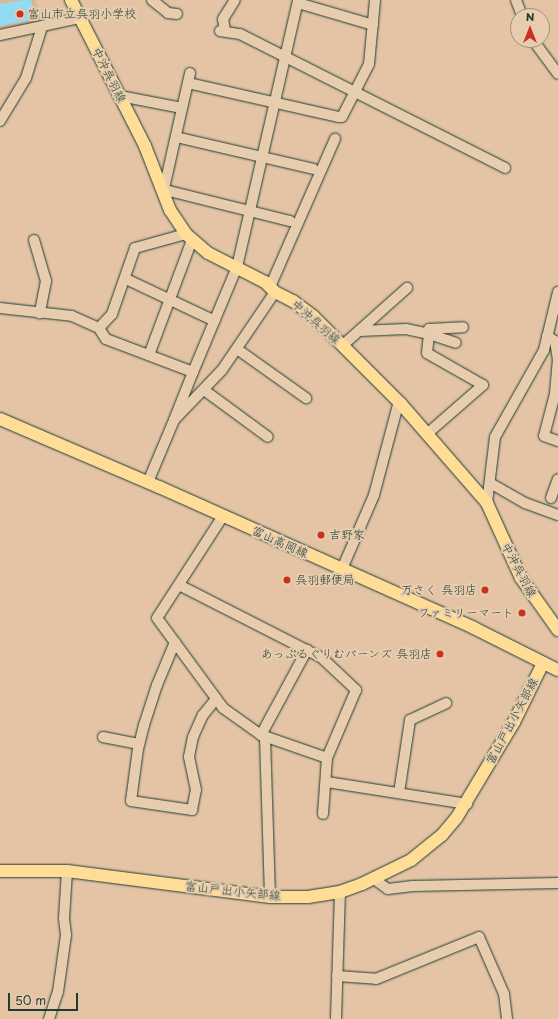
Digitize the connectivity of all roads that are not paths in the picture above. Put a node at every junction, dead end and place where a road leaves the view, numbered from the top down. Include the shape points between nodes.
1 (71, 0) edge
2 (152, 0) edge
3 (234, 0) edge
4 (375, 0) edge
5 (298, 2) edge
6 (177, 14) dead end
7 (80, 18) junction
8 (42, 26) junction
9 (373, 26) junction
10 (0, 35) edge
11 (539, 48) edge
12 (285, 56) junction
13 (558, 74) edge
14 (355, 92) junction
15 (120, 96) junction
16 (275, 102) junction
17 (182, 108) junction
18 (0, 121) edge
19 (176, 137) junction
20 (335, 139) dead end
21 (262, 157) junction
22 (505, 168) dead end
23 (313, 169) dead end
24 (163, 193) junction
25 (249, 211) junction
26 (290, 221) dead end
27 (189, 237) junction
28 (34, 240) dead end
29 (237, 267) junction
30 (126, 279) junction
31 (407, 288) dead end
32 (273, 289) junction
33 (558, 292) edge
34 (170, 300) junction
35 (0, 308) edge
36 (40, 313) junction
37 (215, 321) junction
38 (463, 327) dead end
39 (99, 328) junction
40 (360, 331) junction
41 (429, 334) junction
42 (553, 339) edge
43 (456, 343) dead end
44 (343, 345) junction
45 (237, 349) junction
46 (149, 355) junction
47 (193, 372) junction
48 (204, 390) junction
49 (306, 398) dead end
50 (399, 402) junction
51 (0, 419) edge
52 (174, 420) junction
53 (428, 433) junction
54 (268, 437) dead end
55 (558, 441) edge
56 (558, 479) edge
57 (148, 482) junction
58 (490, 483) junction
59 (551, 498) dead end
60 (487, 503) junction
61 (558, 515) edge
62 (223, 516) junction
63 (342, 569) junction
64 (179, 585) junction
65 (558, 630) edge
66 (175, 642) junction
67 (307, 650) junction
68 (544, 664) junction
69 (558, 670) edge
70 (216, 699) junction
71 (446, 703) dead end
72 (263, 736) junction
73 (103, 737) dead end
74 (139, 744) junction
75 (327, 758) junction
76 (327, 782) junction
77 (399, 793) junction
78 (467, 804) junction
79 (323, 814) dead end
80 (0, 871) edge
81 (67, 871) junction
82 (374, 879) junction
83 (558, 884) edge
84 (340, 892) junction
85 (270, 897) junction
86 (337, 976) junction
87 (48, 1019) edge
88 (336, 1019) edge
89 (507, 1019) edge

1 - 7 main road, 中沖呉羽線
2 - 6 street via 168,13
3 - 12 street via 222,19 223,31 240,34
4 - 9 street
5 - 9 street
5 - 12 street
7 - 8 street
7 - 15 main road, 中沖呉羽線
8 - 10 street
8 - 18 street via 26,78
9 - 14 street via 368,49 369,64
11 - 13 street
12 - 14 street
12 - 16 street
14 - 16 street via 340,117
14 - 22 street
15 - 17 street
15 - 24 main road, 中沖呉羽線 via 145,146
16 - 17 street via 189,78
16 - 21 street
17 - 19 street
19 - 21 street
19 - 24 street
20 - 32 street
21 - 23 street
21 - 25 street
24 - 25 street via 169,191
24 - 27 main road, 中沖呉羽線 via 170,210
25 - 26 street
25 - 29 street
27 - 29 main road, 中沖呉羽線 via 208,253
27 - 30 street via 136,248
27 - 34 street
28 - 36 street via 46,281
29 - 32 main road, 中沖呉羽線
29 - 37 street
30 - 34 street
30 - 39 street via 112,314
31 - 40 street
32 - 44 main road, 中沖呉羽線 via 314,317
32 - 45 street
33 - 42 street
34 - 37 street
34 - 46 street
35 - 36 street
36 - 39 street via 72,316
37 - 47 street
38 - 41 street via 429,329
39 - 46 street via 106,339
40 - 41 street via 406,329
40 - 44 street
41 - 43 street
41 - 53 street via 427,353 483,385
42 - 55 street via 558,359 556,383 544,436
42 - 58 street via 544,350 495,437
44 - 50 main road, 中沖呉羽線
45 - 48 street
45 - 49 street
46 - 47 street
47 - 52 street
48 - 52 street
48 - 54 street
50 - 53 main road, 中沖呉羽線
50 - 63 street via 374,495
51 - 57 main road, 富山高岡線
52 - 57 street
53 - 60 main road, 中沖呉羽線
56 - 59 street
57 - 62 main road, 富山高岡線
58 - 60 street
58 - 61 street via 525,503
60 - 65 main road, 中沖呉羽線 via 521,578
62 - 63 main road, 富山高岡線
62 - 64 street
63 - 68 main road, 富山高岡線 via 474,628
64 - 66 street via 157,618
64 - 67 street
66 - 70 street
66 - 74 street via 156,684
67 - 72 street
67 - 75 street via 322,658 356,690
68 - 69 main road, 富山高岡線
68 - 78 main road, 富山戸出小矢部線
70 - 72 street via 222,708
70 - 74 street via 203,715 193,737 189,757 196,790 192,810 131,801
71 - 77 street via 410,720
72 - 75 street
72 - 85 street
73 - 74 street
75 - 76 street
76 - 77 street
76 - 79 street
77 - 78 street
78 - 82 main road, 富山戸出小矢部線 via 436,840 411,860
80 - 81 main road, 富山戸出小矢部線
81 - 85 main road, 富山戸出小矢部線
81 - 87 street via 64,918 66,935 58,992
82 - 83 street via 388,888
82 - 84 main road, 富山戸出小矢部線
84 - 85 main road, 富山戸出小矢部線 via 308,897
84 - 86 street
86 - 88 street
86 - 89 street via 376,978 479,937 504,994

